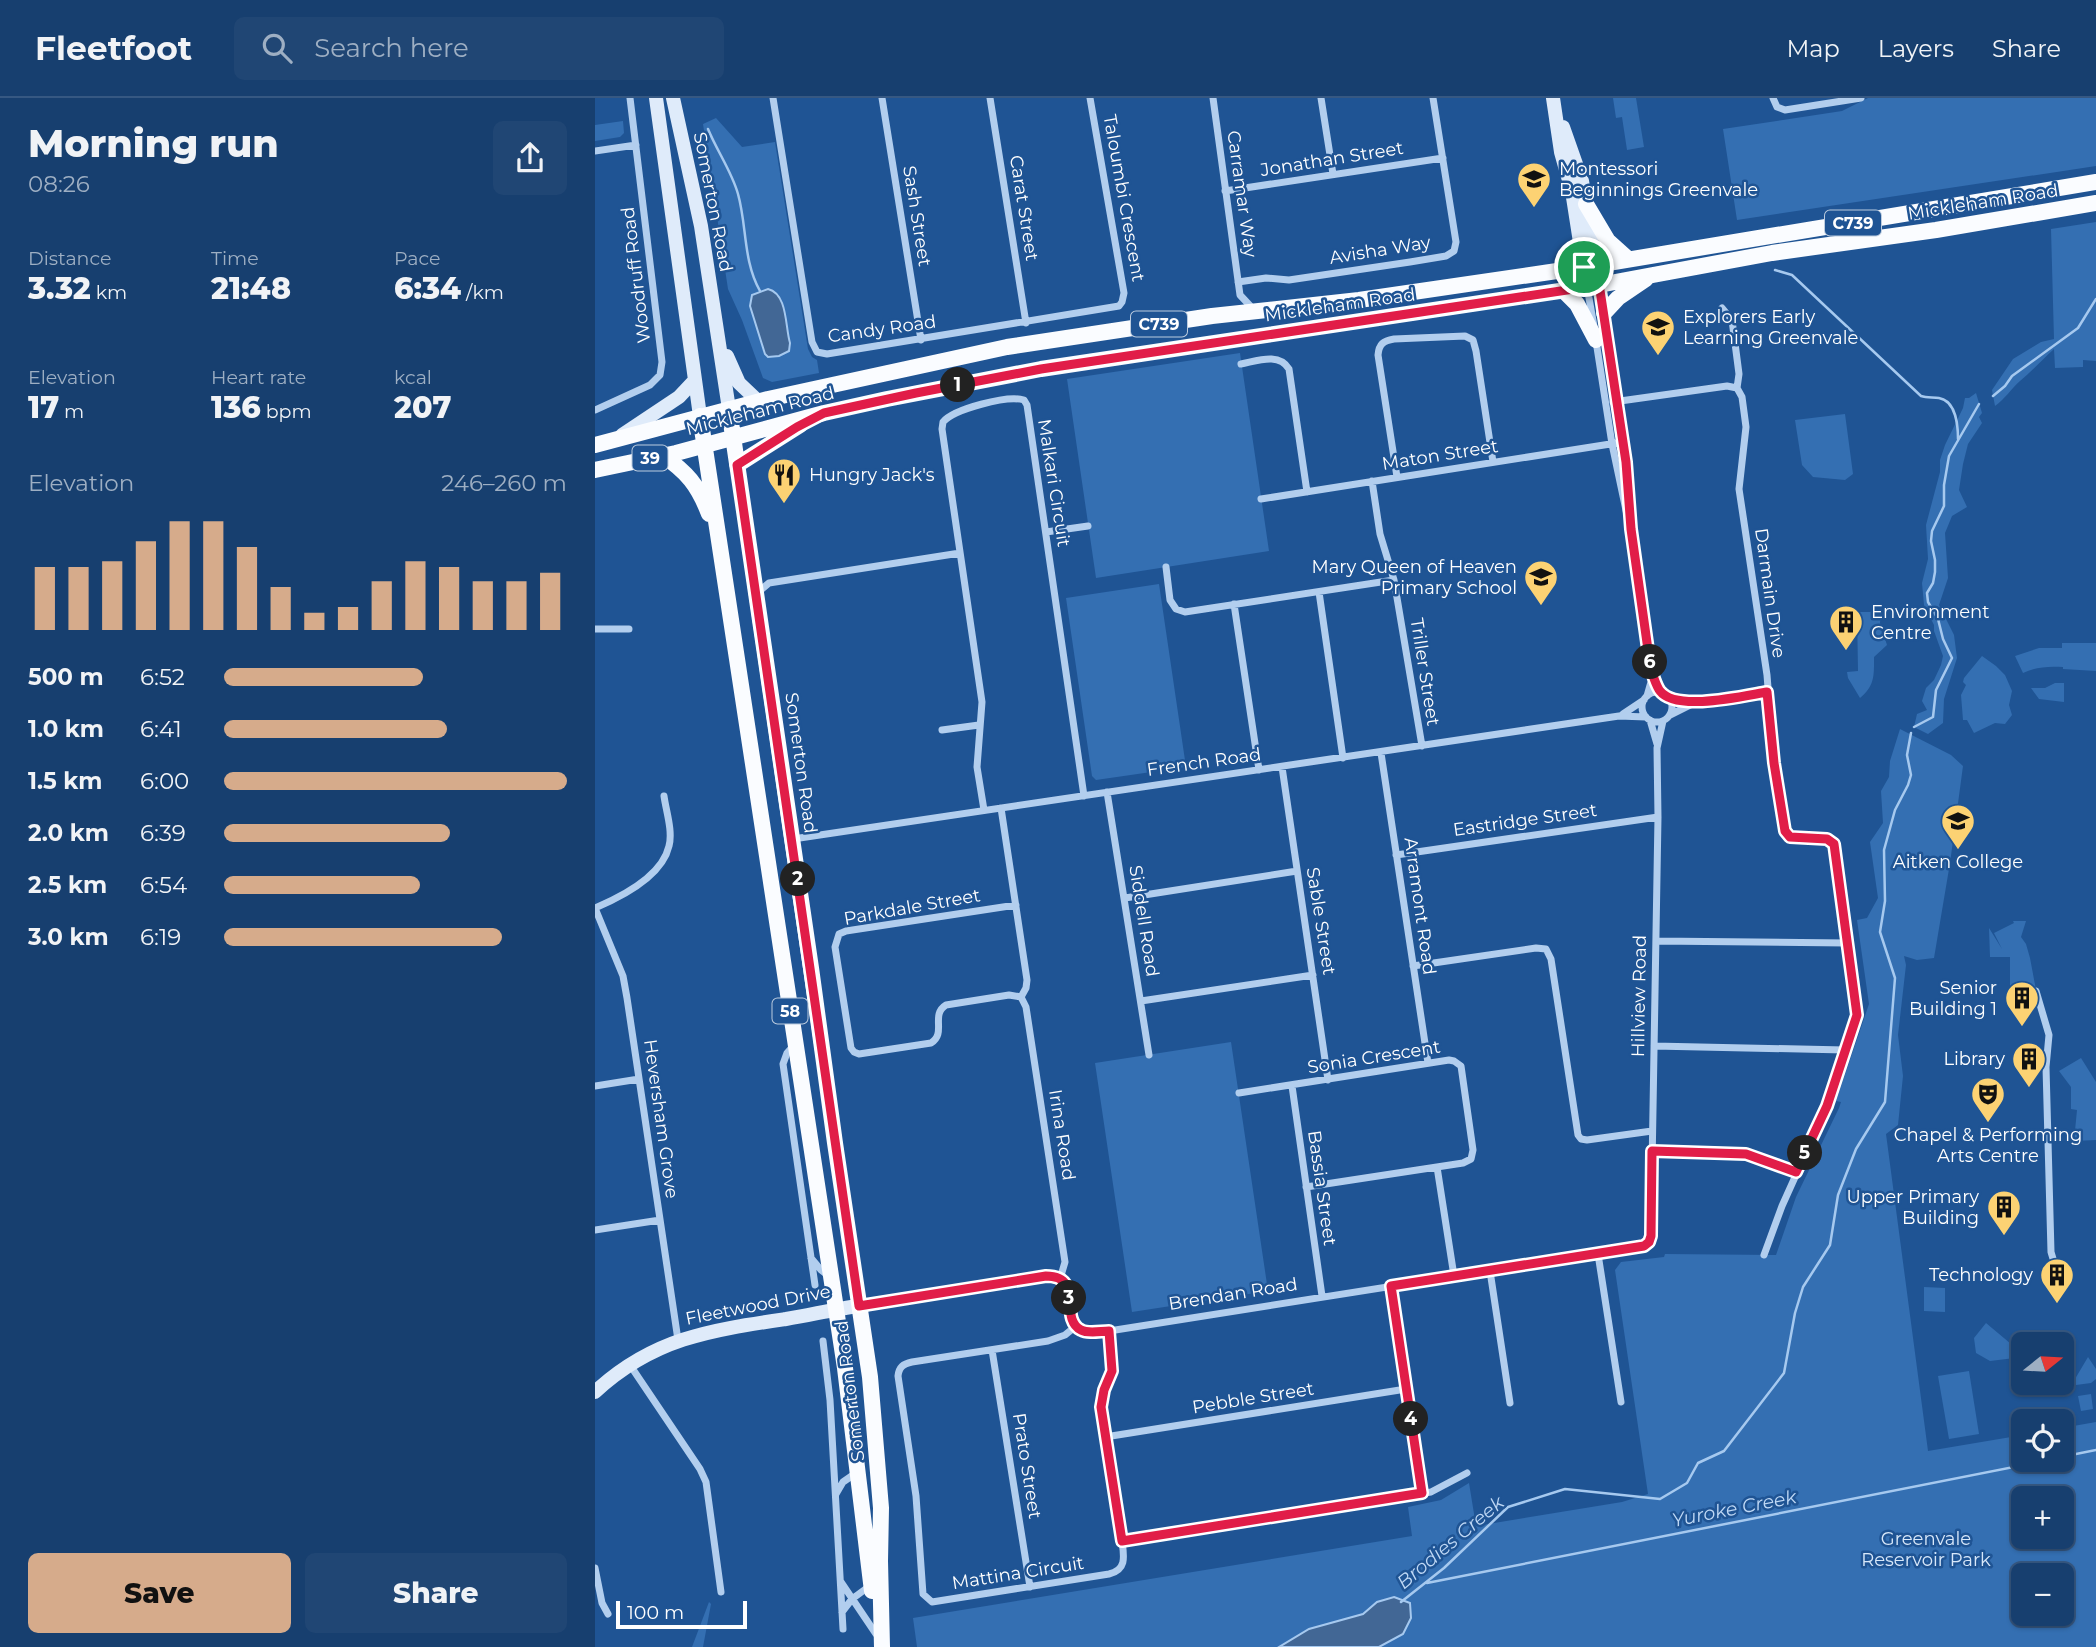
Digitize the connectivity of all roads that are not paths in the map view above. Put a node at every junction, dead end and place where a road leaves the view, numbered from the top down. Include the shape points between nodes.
1 (630, 98) edge
2 (656, 98) edge
3 (673, 98) edge
4 (773, 98) edge
5 (882, 98) edge
6 (990, 98) edge
7 (1090, 98) edge
8 (1213, 98) edge
9 (1321, 98) edge
10 (1433, 98) edge
11 (1773, 98) edge
12 (1861, 98) edge
13 (1554, 100) edge
14 (636, 145) junction
15 (595, 151) edge
16 (1443, 158) junction
17 (1333, 174) junction
18 (2096, 183) edge
19 (1225, 191) junction
20 (1586, 204) junction
21 (2096, 204) edge
22 (1628, 259) junction
23 (1590, 265) junction
24 (1651, 275) junction
25 (1238, 282) junction
26 (1593, 286) junction
27 (1563, 290) junction
28 (1240, 295) junction
29 (1122, 302) joint
30 (1722, 308) dead end
31 (1256, 311) junction
32 (1604, 313) junction
33 (1212, 316) junction
34 (1026, 323) junction
35 (717, 332) junction
36 (921, 340) junction
37 (1596, 340) junction
38 (1241, 363) dead end
39 (695, 380) junction
40 (1737, 388) junction
41 (758, 401) junction
42 (1617, 401) junction
43 (1606, 403) junction
44 (729, 409) junction
45 (595, 410) edge
46 (824, 413) junction
47 (700, 416) junction
48 (733, 437) junction
49 (615, 440) junction
50 (1623, 442) junction
51 (1612, 444) junction
52 (595, 445) edge
53 (704, 445) junction
54 (662, 455) junction
55 (1493, 462) junction
56 (737, 465) junction
57 (595, 470) edge
58 (1397, 477) junction
59 (1372, 481) junction
60 (1307, 492) junction
61 (1261, 499) dead end
62 (1088, 526) dead end
63 (1631, 529) junction
64 (1046, 532) junction
65 (718, 536) junction
66 (960, 553) junction
67 (1166, 567) dead end
68 (1394, 580) junction
69 (763, 588) junction
70 (1319, 592) junction
71 (1234, 604) junction
72 (595, 629) edge
73 (629, 629) dead end
74 (1651, 671) junction
75 (1767, 692) junction
76 (1664, 695) junction
77 (1646, 698) junction
78 (1696, 702) junction
79 (1670, 715) junction
80 (1619, 716) junction
81 (1648, 719) junction
82 (1663, 721) junction
83 (979, 725) junction
84 (942, 730) dead end
85 (1422, 746) junction
86 (1657, 748) junction
87 (1381, 752) junction
88 (1343, 758) junction
89 (1282, 767) junction
90 (1259, 770) junction
91 (1107, 792) junction
92 (664, 796) dead end
93 (1084, 796) junction
94 (1001, 808) junction
95 (983, 810) junction
96 (1658, 817) junction
97 (793, 839) junction
98 (1396, 855) junction
99 (1297, 871) junction
100 (1125, 898) junction
101 (1016, 905) junction
102 (595, 908) edge
103 (1656, 941) junction
104 (1847, 943) junction
105 (1413, 966) junction
106 (1313, 975) junction
107 (2036, 990) dead end
108 (1021, 997) junction
109 (1141, 1001) junction
110 (795, 1044) junction
111 (1654, 1046) junction
112 (1845, 1050) junction
113 (1149, 1055) dead end
114 (1428, 1063) junction
115 (639, 1079) junction
116 (1328, 1080) junction
117 (595, 1086) edge
118 (1291, 1086) junction
119 (1239, 1093) dead end
120 (1652, 1131) junction
121 (1652, 1151) junction
122 (1437, 1167) junction
123 (1796, 1172) junction
124 (1306, 1187) junction
125 (660, 1220) junction
126 (595, 1230) edge
127 (1648, 1243) joint
128 (1598, 1254) junction
129 (1764, 1255) dead end
130 (811, 1258) junction
131 (2054, 1262) dead end
132 (1490, 1271) junction
133 (1454, 1276) junction
134 (831, 1278) junction
135 (1061, 1279) junction
136 (815, 1285) dead end
137 (1391, 1286) junction
138 (1322, 1296) junction
139 (859, 1306) junction
140 (836, 1309) junction
141 (1076, 1326) junction
142 (1109, 1331) junction
143 (678, 1340) junction
144 (823, 1340) dead end
145 (992, 1350) junction
146 (629, 1364) junction
147 (1406, 1389) junction
148 (595, 1392) edge
149 (1621, 1402) dead end
150 (1510, 1403) dead end
151 (1105, 1437) junction
152 (857, 1472) junction
153 (1467, 1472) dead end
154 (1422, 1493) junction
155 (835, 1495) junction
156 (1122, 1541) junction
157 (880, 1561) junction
158 (595, 1567) edge
159 (840, 1581) junction
160 (871, 1585) junction
161 (1030, 1587) junction
162 (720, 1591) dead end
163 (852, 1599) junction
164 (842, 1613) junction
165 (608, 1614) dead end
166 (843, 1629) dead end
167 (879, 1642) edge

1 - 14 street, Woodruff Road
2 - 39 main road, Somerton Road
3 - 35 main road, Somerton Road / 58 via 701,226
4 - 36 street, Candy Road via 815,349 827,354
5 - 36 street, Sash Street
6 - 34 street, Carat Street
7 - 29 street, Taloumbi Crescent
8 - 19 street, Carramar Way
9 - 17 street
10 - 16 street, Avisha Way
11 - 12 street via 1777,107 1785,110
13 - 20 main road
13 - 23 main road via 1561,152
14 - 15 street
14 - 45 street, Woodruff Road via 660,375
16 - 17 street, Jonathan Street
16 - 25 street, Avisha Way via 1456,242 1451,254 1289,280
17 - 19 street, Jonathan Street
18 - 22 main road, Mickleham Road / C739
19 - 25 street, Carramar Way
20 - 22 main road via 1608,242
20 - 23 main road
21 - 24 main road, Mickleham Road / C739
22 - 23 main road, Mickleham Road / C739
23 - 26 main road
23 - 31 main road, Mickleham Road / C739
24 - 26 main road, Mickleham Road / C739
24 - 32 main road
25 - 28 street, Carramar Way
26 - 27 main road, Mickleham Road / C739
26 - 32 street
26 - 37 street
27 - 37 main road via 1577,304
27 - 46 main road, Mickleham Road / C739 via 1041,369
28 - 31 street
28 - 33 street via 1229,309
29 - 34 street, Candy Road via 1115,308
30 - 40 street, Darmain Drive via 1732,320
31 - 33 main road, Mickleham Road / C739
32 - 42 street
33 - 41 main road, Mickleham Road / C739 via 1007,347
34 - 36 street, Candy Road
35 - 41 main road via 739,383
35 - 44 main road, Somerton Road / 58
37 - 43 street
38 - 60 street via 1274,359 1289,369
39 - 47 main road, Somerton Road
39 - 49 main road via 680,397
40 - 42 street
40 - 75 street, Darmain Drive via 1746,427 1738,483
41 - 44 main road, Mickleham Road / C739
42 - 43 street
42 - 50 street
43 - 51 street
44 - 47 main road, Mickleham Road / 39
44 - 48 main road, Somerton Road / 58
46 - 48 main road, Mickleham Road / C739
46 - 56 main road
47 - 49 main road, Mickleham Road / 39
47 - 53 main road, Somerton Road
48 - 53 main road, Mickleham Road / C739
48 - 56 main road, Somerton Road / 58
49 - 52 main road, Mickleham Road / 39
50 - 51 street, Maton Street
50 - 63 street
51 - 55 street, Maton Street
51 - 63 street
53 - 54 main road, Mickleham Road / 39
53 - 65 main road, Somerton Road
54 - 57 main road, Mickleham Road / 39
54 - 65 main road via 691,479
55 - 58 street, Maton Street
55 - 58 street via 1473,340 1465,336 1385,340 1378,355
56 - 69 main road, Somerton Road / 58 via 754,574
58 - 59 street, Maton Street
59 - 60 street, Maton Street
59 - 68 street, Triller Street via 1380,534
60 - 61 street, Maton Street
62 - 64 street
63 - 74 street
64 - 66 street, Malkari Circuit via 1027,405 1012,398 975,407 947,417 942,429
64 - 93 street, Malkari Circuit
65 - 110 main road, Somerton Road / 58
66 - 69 street
66 - 83 street, Malkari Circuit via 982,702
67 - 71 street via 1170,600 1176,609 1185,612
68 - 70 street
68 - 85 street, Triller Street
69 - 97 main road, Somerton Road / 58
70 - 71 street
70 - 88 street
71 - 90 street
72 - 73 street
74 - 76 street
74 - 77 street
75 - 78 street
75 - 104 street, Darmain Drive via 1783,827 1790,837 1827,839 1834,844
76 - 77 street
76 - 78 street
76 - 79 street via 1672,706
77 - 80 street, French Road
77 - 81 street via 1642,709
78 - 79 street
79 - 82 street
80 - 81 street, French Road
80 - 85 street, French Road
81 - 82 street
81 - 86 street, Hillview Road
82 - 86 street, Hillview Road
83 - 84 street
83 - 95 street, Malkari Circuit via 977,766
85 - 87 street, French Road
86 - 96 street, Hillview Road
87 - 88 street, French Road
87 - 98 street, Arramont Road
88 - 89 street, French Road
89 - 90 street, French Road
89 - 99 street, Sable Street
90 - 91 street, French Road
91 - 93 street, French Road
91 - 100 street, Siddell Road
92 - 102 street via 670,839 660,863 636,888
93 - 94 street, French Road
94 - 95 street, French Road
94 - 101 street
95 - 97 street, French Road
96 - 98 street, Eastridge Street
96 - 103 street, Hillview Road
97 - 139 main road, Somerton Road / 58
98 - 105 street, Arramont Road
99 - 100 street
99 - 106 street, Sable Street
100 - 109 street, Siddell Road
101 - 108 street via 1027,980
101 - 108 street, Parkdale Street via 846,932 839,934 835,947 851,1048 859,1054 931,1043 937,1039 938,1015 946,1005
102 - 115 street, Heversham Grove via 625,986
103 - 104 street
103 - 111 street, Hillview Road
104 - 112 street, Darmain Drive via 1857,1015
105 - 114 street, Arramont Road
105 - 120 street via 1546,949 1578,1135 1587,1140
106 - 109 street
106 - 116 street, Sable Street
107 - 131 street via 2049,1035 2046,1067
108 - 135 street, Irina Road via 1065,1262
109 - 113 street, Siddell Road
110 - 130 street, Somerton Road via 783,1064
110 - 134 main road, Somerton Road / 58
111 - 112 street
111 - 120 street, Hillview Road
112 - 123 street, Darmain Drive via 1827,1106
114 - 116 street, Sonia Crescent
114 - 122 street, Sonia Crescent via 1449,1060 1461,1066 1473,1150 1467,1162
115 - 117 street
115 - 125 street, Heversham Grove
116 - 118 street, Sonia Crescent
118 - 119 street, Sonia Crescent
118 - 124 street, Bassia Street
120 - 121 street, Hillview Road
121 - 123 street via 1746,1154
121 - 127 street, Hillview Road
122 - 124 street, Sonia Crescent
122 - 133 street
123 - 129 street, Darmain Drive
124 - 138 street, Bassia Street
125 - 126 street
125 - 143 street, Heversham Grove
127 - 128 street, Brendan Road
128 - 132 street, Brendan Road
128 - 149 street
130 - 134 street
130 - 136 street, Somerton Road
132 - 133 street, Brendan Road
132 - 150 street
133 - 137 street, Brendan Road
134 - 140 main road, Somerton Road / 58
135 - 139 street via 1046,1276
135 - 141 street
137 - 138 street, Brendan Road
137 - 147 street
138 - 142 street, Brendan Road
139 - 140 main road, Fleetwood Drive
139 - 157 main road, Somerton Road via 876,1431
140 - 143 main road, Fleetwood Drive
140 - 152 main road, Somerton Road / 58
141 - 142 street, Brendan Road via 1084,1331
141 - 145 street, Mattina Circuit via 1048,1341
142 - 151 street, Mattina Circuit via 1112,1371 1101,1398
143 - 146 main road, Fleetwood Drive
144 - 155 street, Somerton Road
145 - 161 street, Prato Street
145 - 161 street, Mattina Circuit via 912,1362 899,1370 923,1594 932,1602 941,1602
146 - 148 main road, Fleetwood Drive
146 - 162 street via 706,1482
147 - 151 street, Pebble Street
147 - 154 street
151 - 156 street, Mattina Circuit
152 - 155 street, Somerton Road
152 - 160 main road, Somerton Road / 58
153 - 154 street via 1442,1488
154 - 156 street
155 - 159 street, Somerton Road
156 - 161 street, Mattina Circuit via 1124,1559 1116,1572
157 - 160 street, Somerton Road
157 - 167 main road, Somerton Road
158 - 165 street
159 - 163 street
159 - 164 street, Somerton Road
160 - 163 street
160 - 167 main road, Somerton Road / 58
163 - 164 street
163 - 167 street
164 - 166 street, Somerton Road

